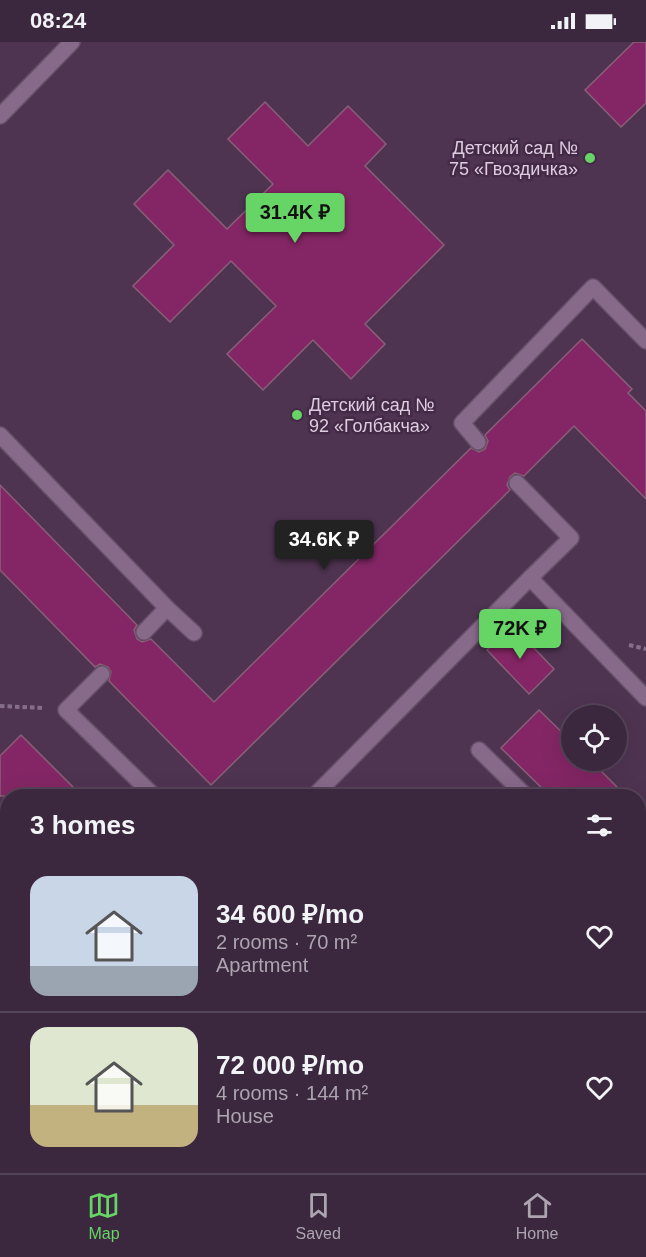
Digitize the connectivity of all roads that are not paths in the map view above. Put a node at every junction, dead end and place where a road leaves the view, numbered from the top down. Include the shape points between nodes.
1 (72, 42) edge
2 (0, 116) edge
3 (646, 341) edge
4 (0, 435) edge
5 (478, 442) dead end
6 (517, 483) dead end
7 (530, 578) junction
8 (167, 608) junction
9 (144, 632) dead end
10 (194, 633) dead end
11 (102, 674) dead end
12 (646, 698) edge
13 (479, 750) dead end
14 (147, 789) edge
15 (321, 789) edge
16 (519, 789) edge

1 - 2 lane
3 - 5 lane via 588,282 462,423
4 - 8 lane
6 - 7 lane via 571,538
7 - 12 lane
7 - 15 lane
8 - 9 lane
8 - 10 lane
11 - 14 lane via 66,710
13 - 16 lane

